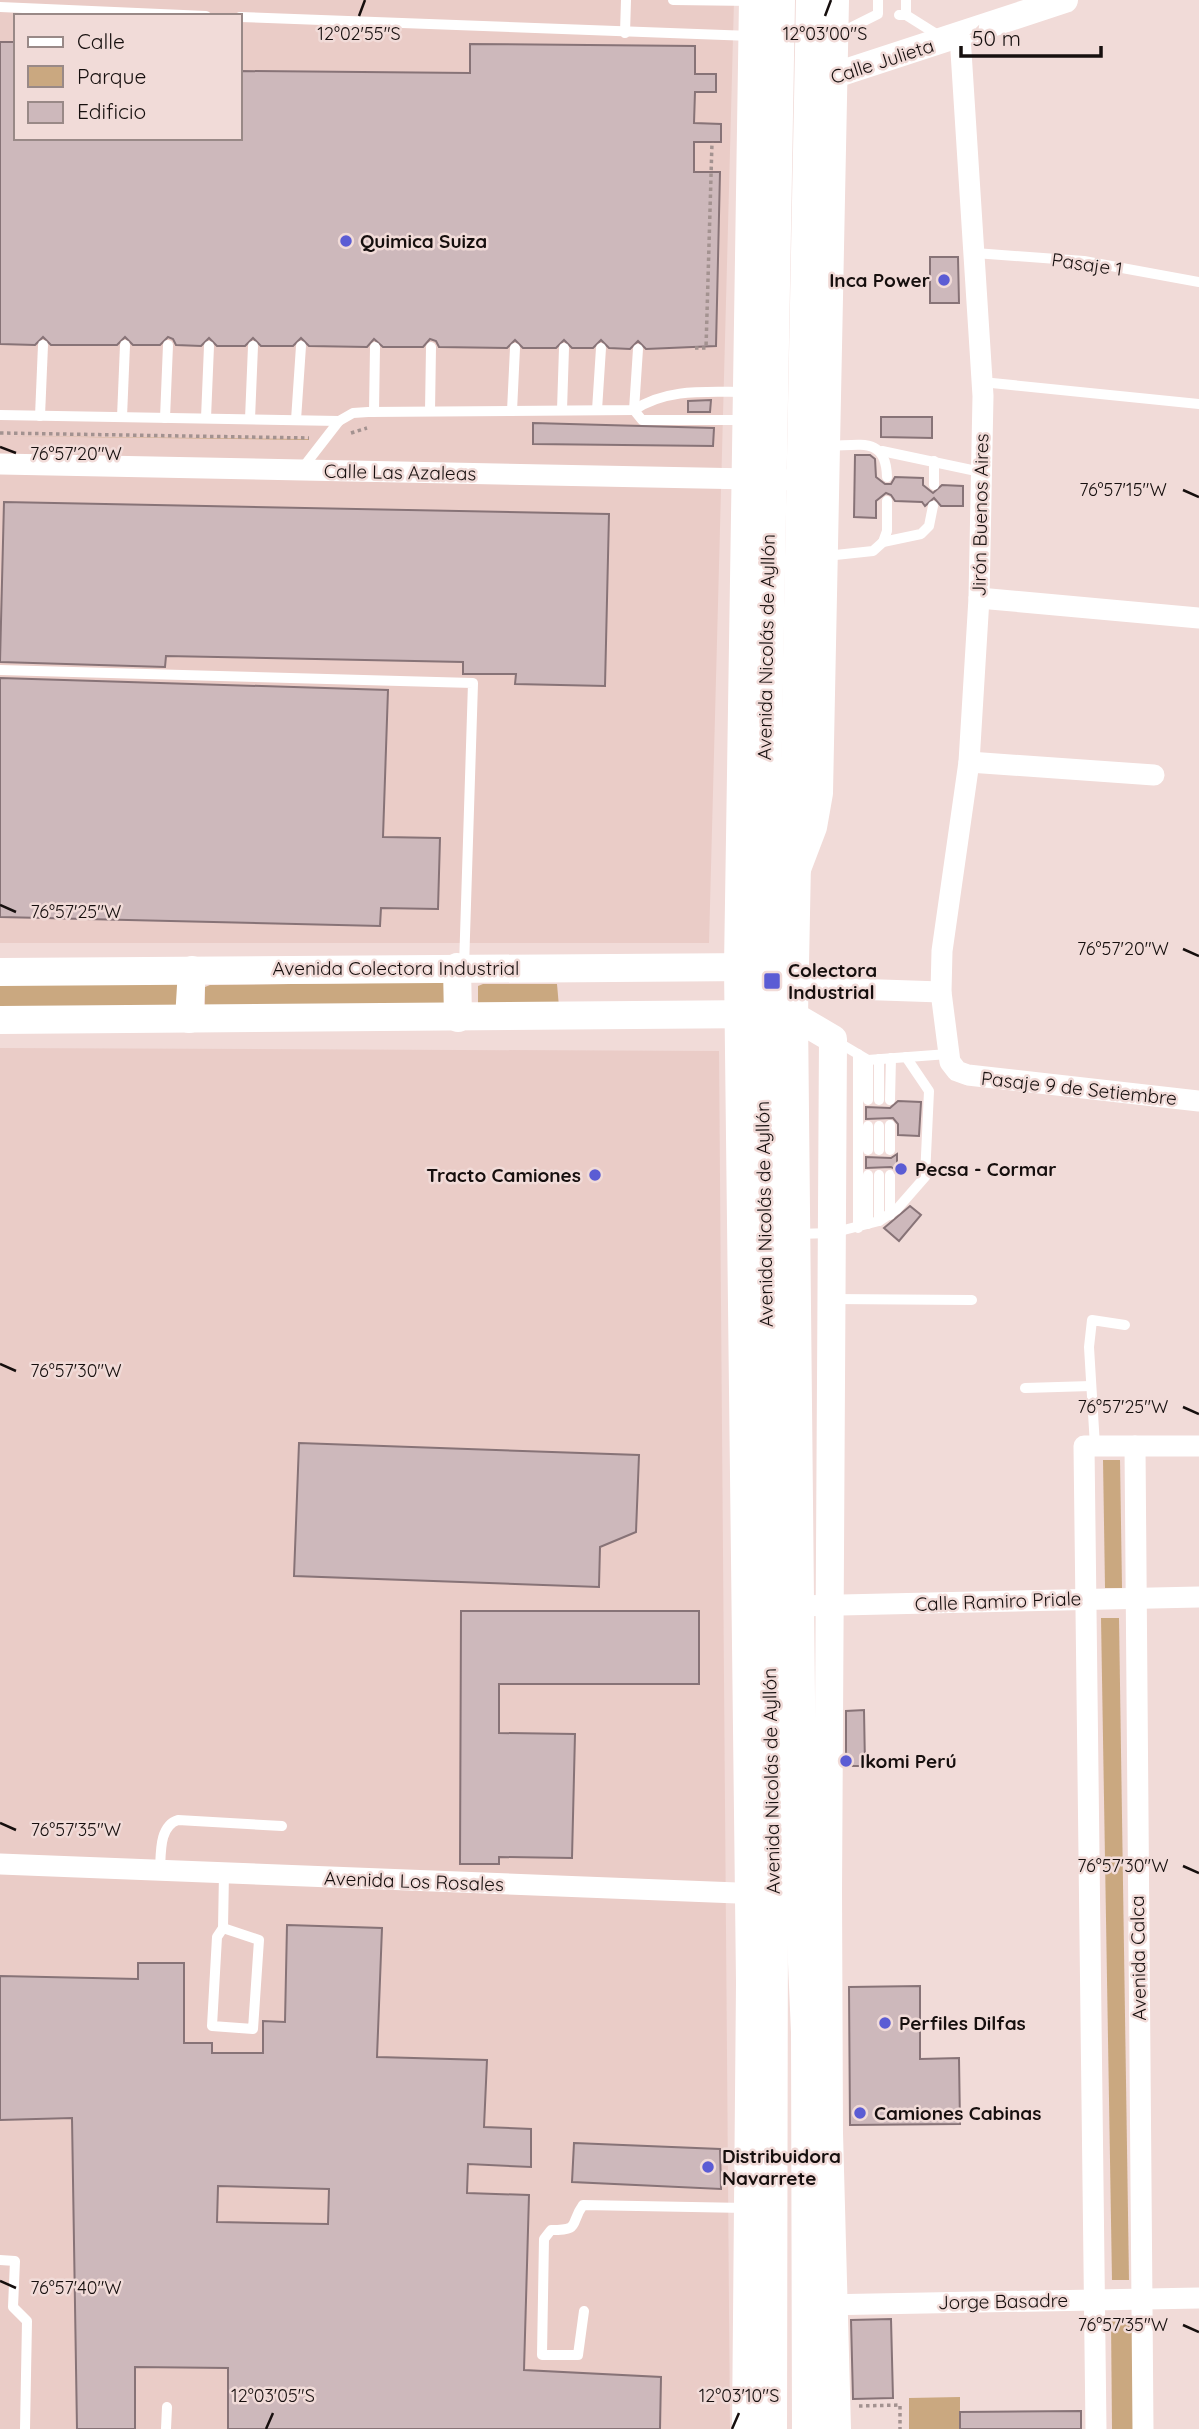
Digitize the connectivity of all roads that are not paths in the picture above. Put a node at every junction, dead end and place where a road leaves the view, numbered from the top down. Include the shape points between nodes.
1 (626, 0) edge
2 (673, 0) edge
3 (762, 0) edge
4 (812, 0) edge
5 (835, 0) edge
6 (878, 0) edge
7 (906, 0) edge
8 (1065, 0) edge
9 (711, 1) edge
10 (0, 7) edge
11 (1019, 7) edge
12 (160, 14) edge
13 (893, 14) junction
14 (242, 17) edge
15 (625, 33) junction
16 (765, 36) junction
17 (823, 36) junction
18 (953, 38) junction
19 (822, 80) junction
20 (778, 92) junction
21 (975, 253) junction
22 (1199, 282) edge
23 (43, 345) dead end
24 (125, 345) dead end
25 (168, 345) dead end
26 (209, 346) dead end
27 (253, 346) dead end
28 (302, 346) dead end
29 (376, 347) dead end
30 (431, 347) dead end
31 (515, 348) dead end
32 (565, 348) dead end
33 (601, 348) dead end
34 (638, 349) dead end
35 (982, 382) junction
36 (1199, 404) edge
37 (747, 406) junction
38 (562, 410) junction
39 (597, 410) junction
40 (634, 410) junction
41 (430, 411) junction
42 (512, 411) junction
43 (374, 412) junction
44 (0, 415) edge
45 (40, 416) junction
46 (122, 417) junction
47 (165, 418) junction
48 (205, 418) junction
49 (250, 419) junction
50 (296, 420) junction
51 (339, 421) junction
52 (814, 446) junction
53 (882, 451) junction
54 (934, 461) junction
55 (0, 464) edge
56 (300, 470) junction
57 (981, 472) junction
58 (887, 477) dead end
59 (758, 479) junction
60 (801, 480) junction
61 (934, 485) dead end
62 (887, 501) dead end
63 (933, 506) dead end
64 (883, 542) junction
65 (811, 558) junction
66 (979, 598) junction
67 (1199, 618) edge
68 (0, 670) edge
69 (970, 762) junction
70 (1154, 775) dead end
71 (461, 967) junction
72 (750, 967) junction
73 (191, 970) junction
74 (0, 972) edge
75 (941, 992) junction
76 (776, 1000) junction
77 (458, 1018) junction
78 (189, 1019) junction
79 (0, 1020) edge
80 (833, 1039) junction
81 (948, 1054) junction
82 (905, 1057) junction
83 (874, 1058) junction
84 (1199, 1101) edge
85 (879, 1126) joint
86 (890, 1215) junction
87 (859, 1226) junction
88 (779, 1232) junction
89 (832, 1299) junction
90 (972, 1300) dead end
91 (1125, 1325) dead end
92 (1091, 1386) junction
93 (1025, 1388) dead end
94 (1089, 1446) junction
95 (1135, 1446) junction
96 (1199, 1446) edge
97 (1135, 1597) junction
98 (1199, 1597) edge
99 (1084, 1598) junction
100 (797, 1606) junction
101 (831, 1606) junction
102 (282, 1826) dead end
103 (0, 1864) edge
104 (160, 1870) junction
105 (224, 1873) junction
106 (788, 1893) junction
107 (223, 1928) junction
108 (750, 1983) junction
109 (807, 2032) junction
110 (772, 2038) junction
111 (830, 2133) junction
112 (746, 2208) junction
113 (0, 2260) edge
114 (1095, 2298) junction
115 (1199, 2298) edge
116 (1142, 2300) junction
117 (820, 2305) junction
118 (584, 2311) dead end
119 (167, 2407) dead end
120 (837, 2418) edge
121 (25, 2429) edge
122 (166, 2429) edge
123 (746, 2429) edge
124 (771, 2429) edge
125 (808, 2429) edge
126 (1096, 2429) edge
127 (1143, 2429) edge

1 - 15 lane
2 - 9 lane
3 - 9 lane
3 - 16 main road, Avenida Nicolás de Ayllón
4 - 17 main road, Avenida Nicolás de Ayllón
5 - 17 main road
6 - 13 lane
7 - 13 lane
8 - 11 street, Calle Julieta
10 - 12 lane
11 - 18 street, Calle Julieta
13 - 17 lane
13 - 18 lane
14 - 15 lane
15 - 16 lane
16 - 20 main road, Avenida Nicolás de Ayllón
16 - 37 main road, Avenida Nicolás de Ayllón
17 - 19 main road, Avenida Nicolás de Ayllón
18 - 19 street, Calle Julieta
18 - 21 street, Jirón Buenos Aires
19 - 20 street, Calle Julieta
19 - 52 main road, Avenida Nicolás de Ayllón
20 - 59 main road, Avenida Nicolás de Ayllón
21 - 22 lane, Pasaje 1 via 1084,261
21 - 35 street, Jirón Buenos Aires
23 - 45 lane
24 - 46 lane
25 - 47 lane
26 - 48 lane
27 - 49 lane
28 - 50 lane
29 - 43 lane
30 - 41 lane
31 - 42 lane
32 - 38 lane
33 - 39 lane
34 - 40 lane
35 - 36 lane
35 - 57 street, Jirón Buenos Aires
37 - 40 lane via 674,394
37 - 40 lane via 642,420
37 - 59 main road, Avenida Nicolás de Ayllón
38 - 39 lane
38 - 42 lane
39 - 40 lane
41 - 42 lane
41 - 43 lane
43 - 51 lane via 353,413
44 - 45 lane
45 - 46 lane
46 - 47 lane
47 - 48 lane
48 - 49 lane
49 - 50 lane
50 - 51 lane
51 - 56 lane
52 - 53 lane via 873,446
52 - 60 main road, Avenida Nicolás de Ayllón
52 - 65 main road
53 - 54 lane
53 - 58 lane
54 - 57 lane
54 - 61 lane
55 - 56 street, Calle Las Azaleas
56 - 59 street, Calle Las Azaleas
57 - 66 street, Jirón Buenos Aires
59 - 60 street, Calle Las Azaleas
59 - 72 main road, Avenida Nicolás de Ayllón
60 - 65 main road, Avenida Nicolás de Ayllón
62 - 64 lane
63 - 64 lane via 929,526 921,534
64 - 65 lane via 873,551
65 - 76 main road, Avenida Nicolás de Ayllón via 794,875
66 - 67 street
66 - 69 street, Jirón Buenos Aires
68 - 71 lane via 472,683
69 - 70 street
69 - 75 street, Jirón Buenos Aires via 942,951
71 - 72 main road, Avenida Colectora Industrial
71 - 73 main road, Avenida Colectora Industrial
71 - 77 main road
72 - 76 main road, Avenida Nicolás de Ayllón
72 - 76 main road, Avenida Colectora Industrial
73 - 74 main road, Avenida Colectora Industrial
73 - 78 main road
75 - 76 street
75 - 81 street
76 - 77 main road
76 - 80 main road
76 - 88 main road, Avenida Nicolás de Ayllón
76 - 106 main road, Avenida Nicolás de Ayllón
77 - 78 main road
78 - 79 main road
80 - 83 lane
80 - 87 main road, Avenida Nicolás de Ayllón
81 - 82 lane
81 - 84 street, Pasaje 9 de Setiembre via 957,1071 968,1076
82 - 83 lane
82 - 86 lane via 929,1091 927,1170
83 - 83 lane via 879,1100
83 - 87 lane
85 - 85 lane via 879,1150
86 - 87 lane
86 - 87 lane via 879,1175
87 - 88 lane
87 - 89 main road, Avenida Nicolás de Ayllón
88 - 100 main road, Avenida Nicolás de Ayllón
88 - 106 main road, Avenida Nicolás de Ayllón
89 - 90 lane
89 - 101 main road, Avenida Nicolás de Ayllón
91 - 92 lane via 1092,1320
92 - 93 lane
92 - 94 lane
94 - 95 street
94 - 99 street
95 - 96 street
95 - 97 street, Avenida Calca
97 - 98 street, Calle Ramiro Priale
97 - 99 street, Calle Ramiro Priale
97 - 116 street, Avenida Calca
99 - 101 street, Calle Ramiro Priale
99 - 114 street
100 - 101 street, Calle Ramiro Priale
100 - 106 main road, Avenida Nicolás de Ayllón
101 - 106 main road, Avenida Nicolás de Ayllón
102 - 104 lane via 171,1822 164,1836
103 - 104 street, Avenida Los Rosales
104 - 105 street, Avenida Los Rosales
105 - 106 street, Avenida Los Rosales
105 - 107 lane
106 - 108 main road, Avenida Nicolás de Ayllón
106 - 109 main road, Avenida Nicolás de Ayllón
106 - 110 main road, Avenida Nicolás de Ayllón
106 - 111 main road, Avenida Nicolás de Ayllón
107 - 107 lane via 217,1937 212,2026 253,2029 259,1940
108 - 110 main road
108 - 112 main road, Avenida Nicolás de Ayllón
109 - 111 main road
109 - 117 main road, Avenida Nicolás de Ayllón
110 - 124 main road, Avenida Nicolás de Ayllón
111 - 117 main road, Avenida Nicolás de Ayllón
112 - 118 lane via 583,2205 575,2226 551,2230 544,2239 542,2355 578,2355
112 - 123 main road, Avenida Nicolás de Ayllón
113 - 121 lane via 15,2261 13,2306 27,2321
114 - 116 street, Jorge Basadre
114 - 117 street, Jorge Basadre
114 - 126 street
115 - 116 street, Jorge Basadre
116 - 127 street, Avenida Calca
117 - 120 main road, Avenida Nicolás de Ayllón
117 - 125 main road, Avenida Nicolás de Ayllón
119 - 122 lane

